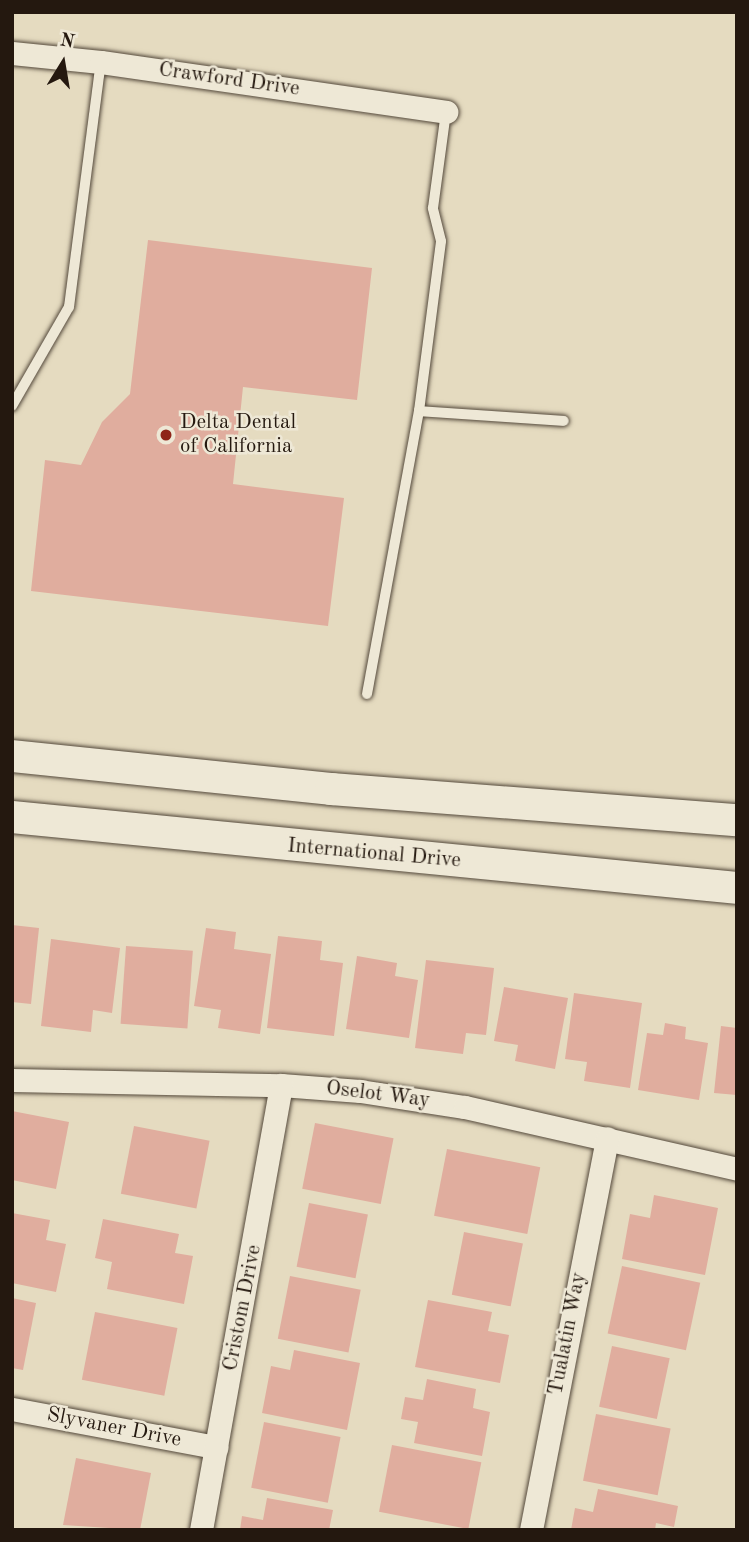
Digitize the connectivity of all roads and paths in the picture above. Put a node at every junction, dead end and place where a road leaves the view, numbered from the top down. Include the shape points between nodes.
1 (12, 53) edge
2 (102, 62) junction
3 (446, 112) joint
4 (12, 406) edge
5 (419, 411) junction
6 (564, 421) dead end
7 (367, 694) dead end
8 (12, 756) edge
9 (12, 817) edge
10 (737, 820) edge
11 (737, 888) edge
12 (12, 1080) edge
13 (281, 1085) junction
14 (607, 1138) junction
15 (737, 1169) edge
16 (12, 1409) edge
17 (216, 1447) junction
18 (201, 1530) edge
19 (531, 1530) edge

1 - 2 street, Crawford Drive
2 - 3 street, Crawford Drive
2 - 4 lane via 69,307
3 - 5 lane via 433,208 441,241
5 - 6 lane
5 - 7 lane
8 - 10 main road via 331,789
9 - 11 main road, International Drive
12 - 13 street, Oselot Way
13 - 14 street, Oselot Way via 465,1107
13 - 17 street, Cristom Drive
14 - 15 street, Oselot Way
14 - 19 street, Tualatin Way
16 - 17 street, Slyvaner Drive
17 - 18 street, Cristom Drive

